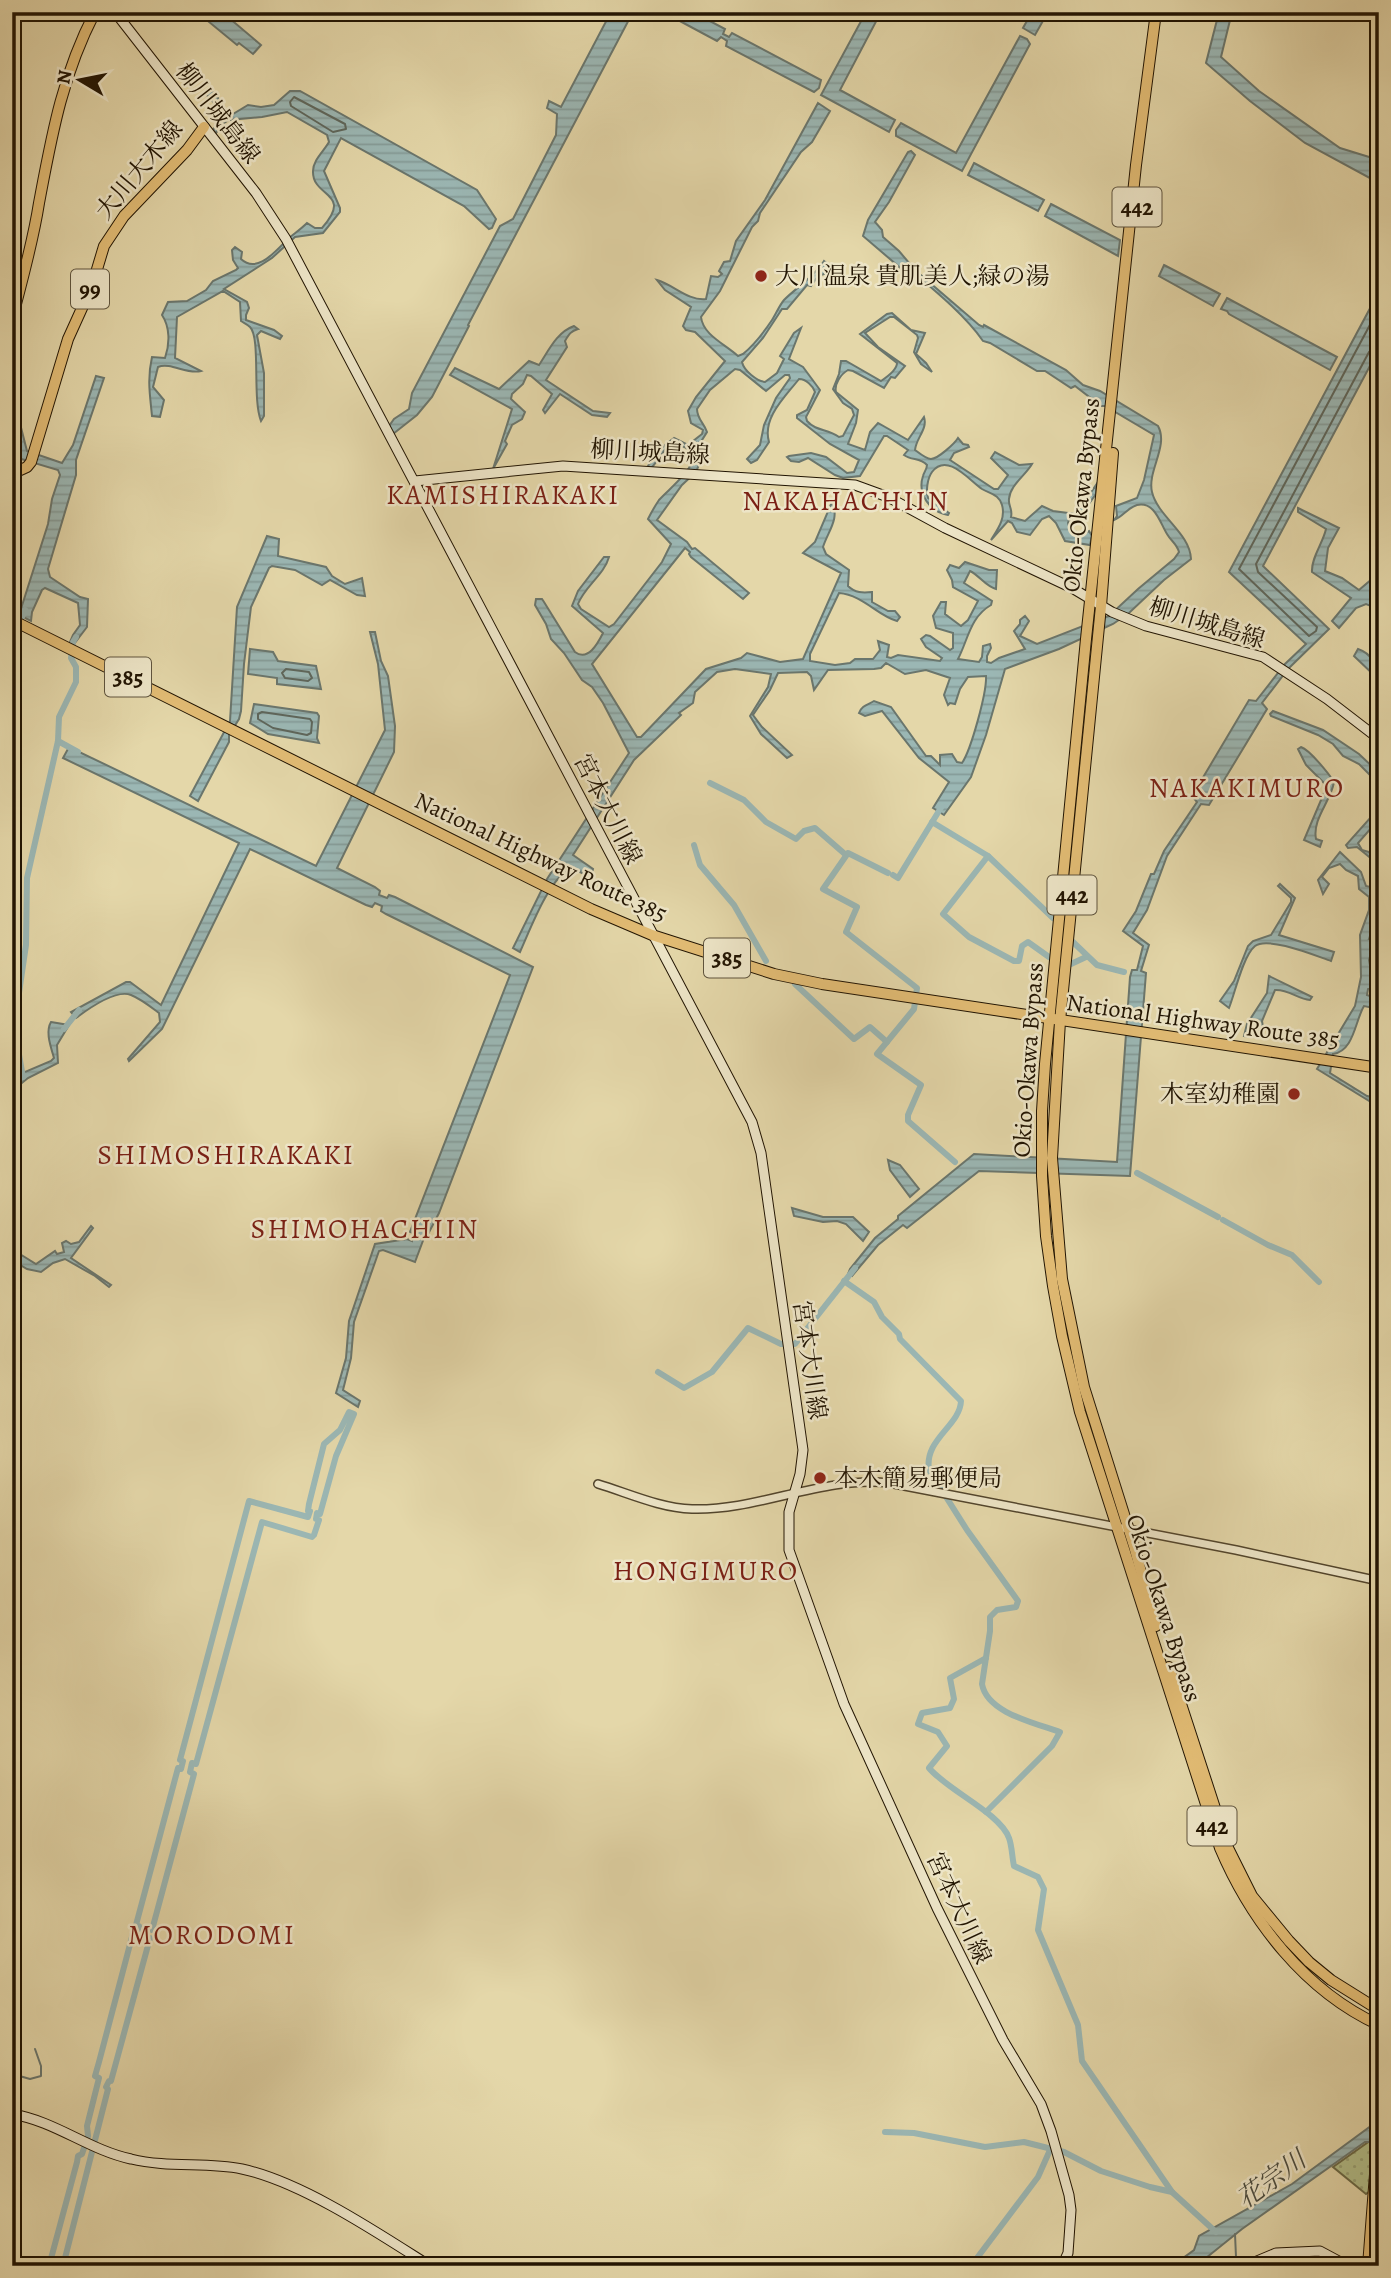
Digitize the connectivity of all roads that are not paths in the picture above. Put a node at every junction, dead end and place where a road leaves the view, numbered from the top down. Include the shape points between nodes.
1 (94, 12) edge
2 (116, 12) edge
3 (1156, 12) edge
4 (1162, 12) edge
5 (204, 127) junction
6 (12, 319) edge
7 (1116, 401) junction
8 (12, 456) edge
9 (16, 472) junction
10 (415, 481) junction
11 (12, 510) edge
12 (1101, 546) junction
13 (1090, 599) junction
14 (1101, 606) junction
15 (13, 621) edge
16 (1379, 739) edge
17 (652, 935) junction
18 (1055, 1020) junction
19 (1379, 1068) edge
20 (1047, 1174) junction
21 (598, 1484) dead end
22 (794, 1492) junction
23 (1116, 1526) junction
24 (1128, 1529) junction
25 (1129, 1547) junction
26 (1136, 1572) junction
27 (1379, 1581) edge
28 (1379, 2010) edge
29 (1379, 2025) edge
30 (12, 2114) edge
31 (1379, 2122) edge
32 (1378, 2135) edge
33 (1377, 2178) edge
34 (430, 2266) edge
35 (1062, 2266) edge
36 (1245, 2266) edge
37 (1348, 2266) edge
38 (1368, 2266) edge

1 - 6 main road via 61,93
2 - 5 main road, 柳川城島線
3 - 7 main road, Okio-Okawa Bypass / 442 via 1136,165
4 - 7 main road, Okio-Okawa Bypass / 442
5 - 9 main road, 大川大木線 / 99 via 124,216 104,246 68,339 31,462
5 - 10 main road, 柳川城島線 via 286,239
7 - 12 main road, Okio-Okawa Bypass / 442
8 - 9 main road
9 - 11 main road
10 - 13 main road, 柳川城島線 via 563,466 855,485 888,497
10 - 17 main road, 宮本大川線
12 - 13 main road, Okio-Okawa Bypass / 442
12 - 14 main road, Okio-Okawa Bypass / 442
13 - 14 main road, 柳川城島線
13 - 18 main road, Okio-Okawa Bypass / 442
14 - 16 main road, 柳川城島線 via 1165,632 1256,654
14 - 18 main road, Okio-Okawa Bypass / 442
15 - 17 main road, National Highway Route 385 / 385 via 553,891
17 - 18 main road, National Highway Route 385 / 385 via 774,974
17 - 22 main road, 宮本大川線 via 741,1099 761,1153 803,1450
18 - 19 main road, National Highway Route 385 / 385
18 - 20 main road, Okio-Okawa Bypass / 442
20 - 23 main road, Okio-Okawa Bypass / 442 via 1046,1236 1062,1336
20 - 24 main road, Okio-Okawa Bypass / 442 via 1084,1387
21 - 22 street via 691,1509
22 - 23 street via 879,1482
22 - 35 main road, 宮本大川線 via 787,1528 789,1550 844,1704 994,2024 1041,2104 1055,2144 1069,2195 1071,2227
23 - 24 street
23 - 25 main road, Okio-Okawa Bypass / 442
24 - 25 main road, Okio-Okawa Bypass / 442
24 - 27 street
25 - 26 main road, Okio-Okawa Bypass / 442
26 - 28 main road, Okio-Okawa Bypass / 442 via 1240,1875 1271,1920 1309,1962
26 - 29 main road, Okio-Okawa Bypass / 442 via 1213,1828 1238,1887 1262,1927 1301,1969
30 - 34 main road via 41,2121 130,2159 239,2169 291,2185
31 - 32 main road
32 - 33 main road
33 - 38 main road
36 - 37 main road via 1276,2253 1320,2251

